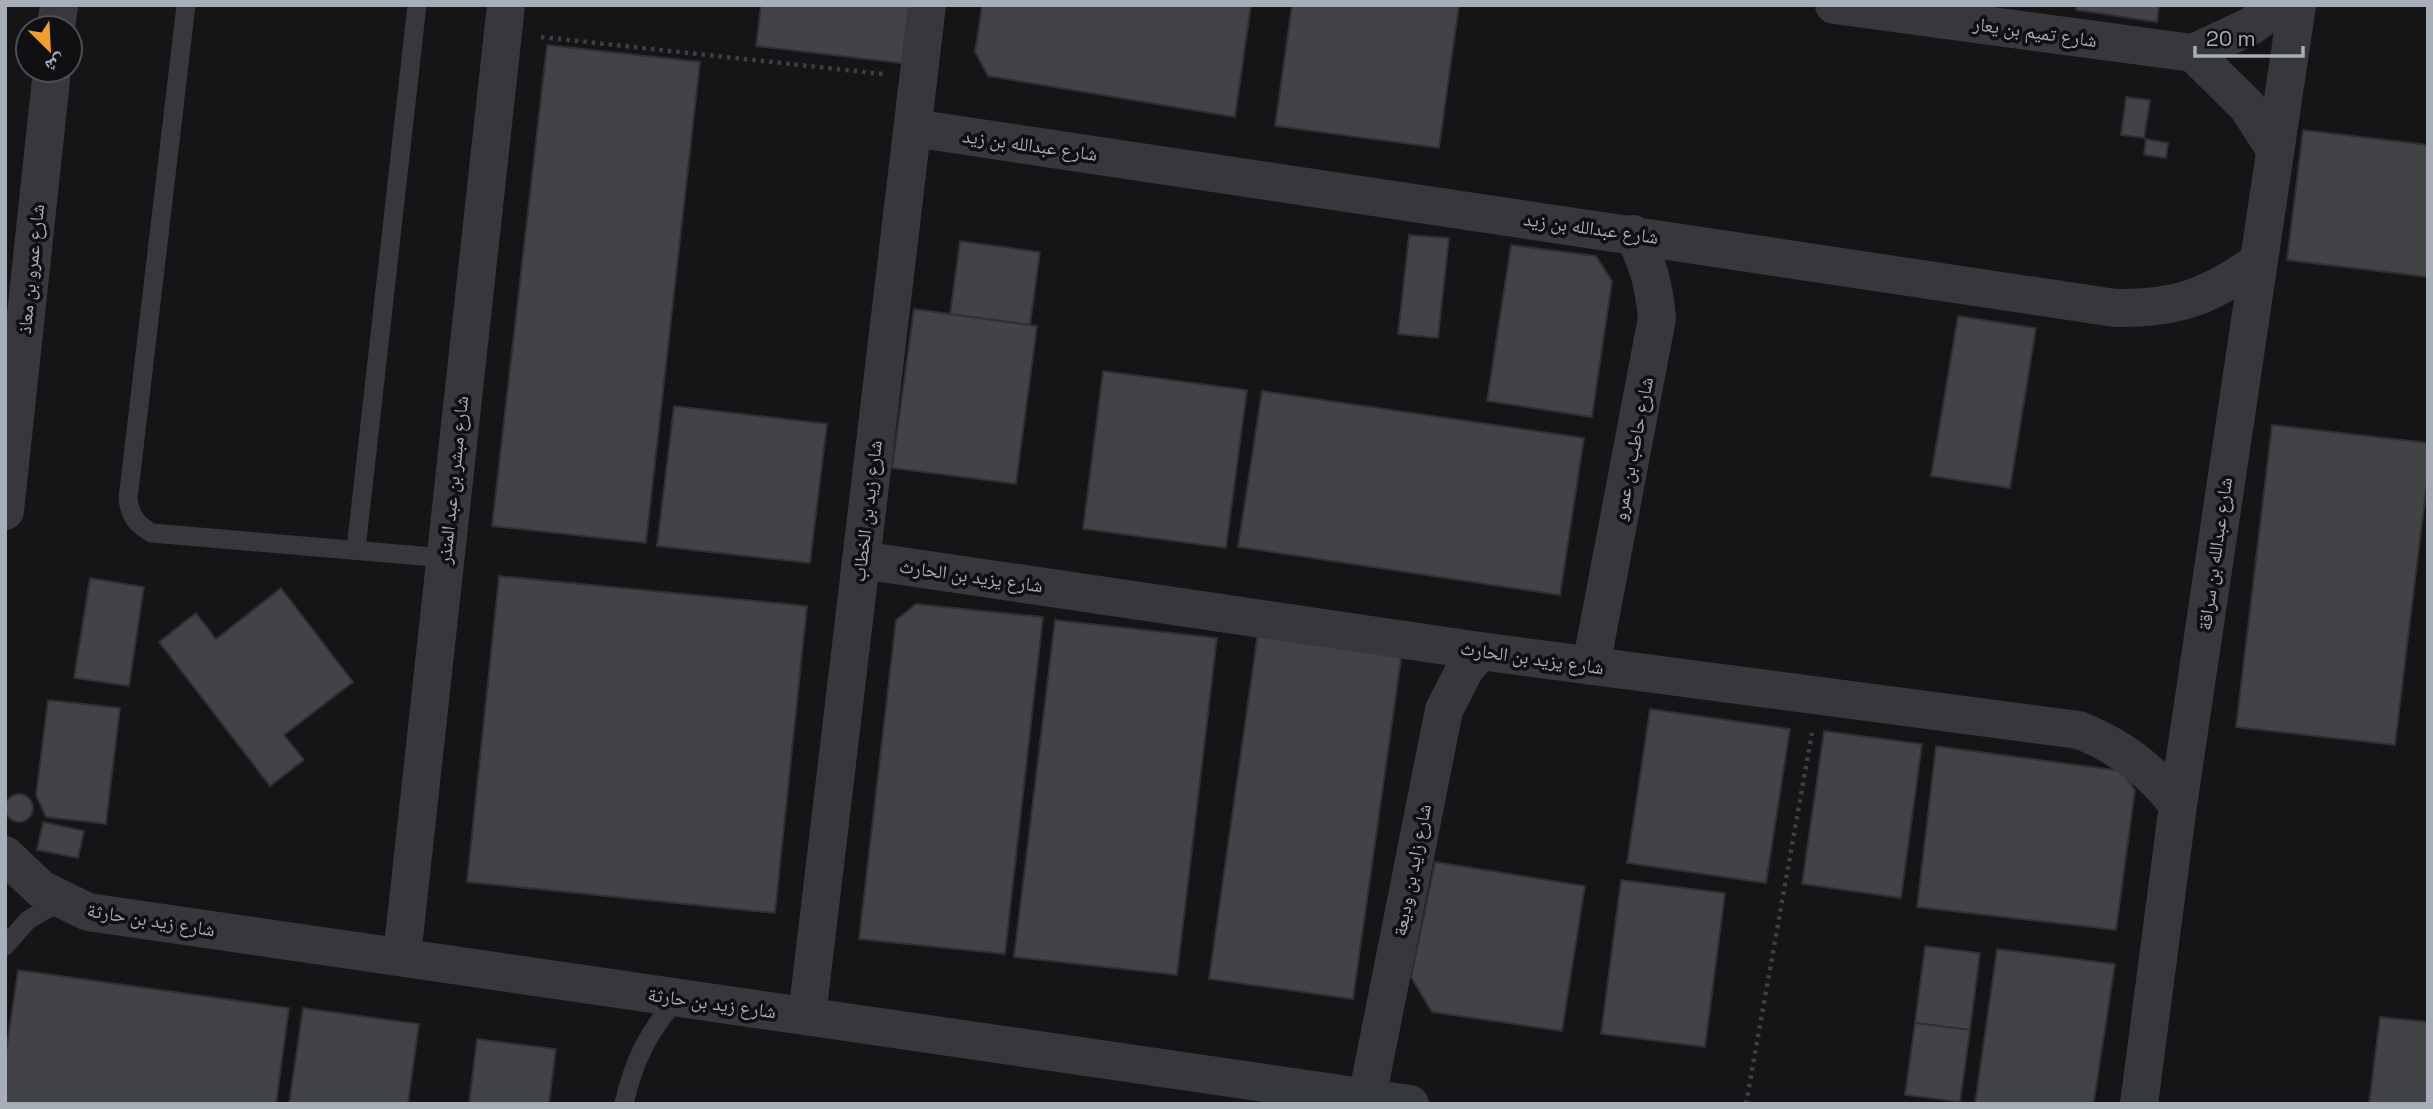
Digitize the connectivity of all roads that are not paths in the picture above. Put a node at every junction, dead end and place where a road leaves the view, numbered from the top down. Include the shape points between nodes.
1 (186, 5) edge
2 (417, 5) edge
3 (927, 5) edge
4 (1834, 5) edge
5 (2279, 5) edge
6 (2297, 5) edge
7 (505, 19) edge
8 (2193, 53) junction
9 (50, 84) edge
10 (913, 128) junction
11 (2274, 148) junction
12 (1633, 234) junction
13 (2258, 262) junction
14 (10, 422) edge
15 (5, 511) edge
16 (356, 549) junction
17 (445, 558) junction
18 (862, 560) junction
19 (1480, 651) junction
20 (1591, 666) junction
21 (2178, 805) junction
22 (14, 865) edge
23 (60, 901) junction
24 (5, 946) edge
25 (402, 956) junction
26 (678, 998) junction
27 (807, 1016) junction
28 (1367, 1098) junction
29 (624, 1104) edge
30 (1410, 1104) edge
31 (2139, 1104) edge

1 - 16 lane via 130,510 135,521 152,533
2 - 16 lane
3 - 10 street, شارع زيد بن الخطاب
4 - 8 street, شارع تميم بن يعار
5 - 8 street via 2251,26
6 - 11 street, شارع عبدالله بن سراقة
7 - 17 street, شارع مبشر بن عبد المنذر
8 - 11 street via 2238,96
9 - 14 street, شارع عمرو بن معاذ
10 - 12 street, شارع عبدالله بن زيد
10 - 18 street, شارع زيد بن الخطاب
11 - 13 street, شارع عبدالله بن سراقة
12 - 13 street, شارع عبدالله بن زيد via 2115,308 2154,309 2191,300 2226,285
12 - 20 street, شارع حاطب بن عمرو via 1649,270 1657,318
13 - 21 street, شارع عبدالله بن سراقة
14 - 15 street, شارع عمرو بن معاذ
16 - 17 lane
17 - 25 street, شارع مبشر بن عبد المنذر
18 - 19 street, شارع يزيد بن الحارث
18 - 27 street, شارع زيد بن الخطاب
19 - 20 street, شارع يزيد بن الحارث
19 - 28 street, شارع زايد بن وديعة via 1444,710
20 - 21 street, شارع يزيد بن الحارث via 2079,730 2135,759 2159,779
21 - 31 street, شارع عبدالله بن سراقة
22 - 23 street, شارع زيد بن حارثة
23 - 24 lane via 28,919
23 - 25 street, شارع زيد بن حارثة via 117,917
25 - 26 street, شارع زيد بن حارثة
26 - 27 street, شارع زيد بن حارثة
26 - 29 lane via 644,1042
27 - 28 street, شارع زيد بن حارثة
28 - 30 street, شارع زيد بن حارثة

